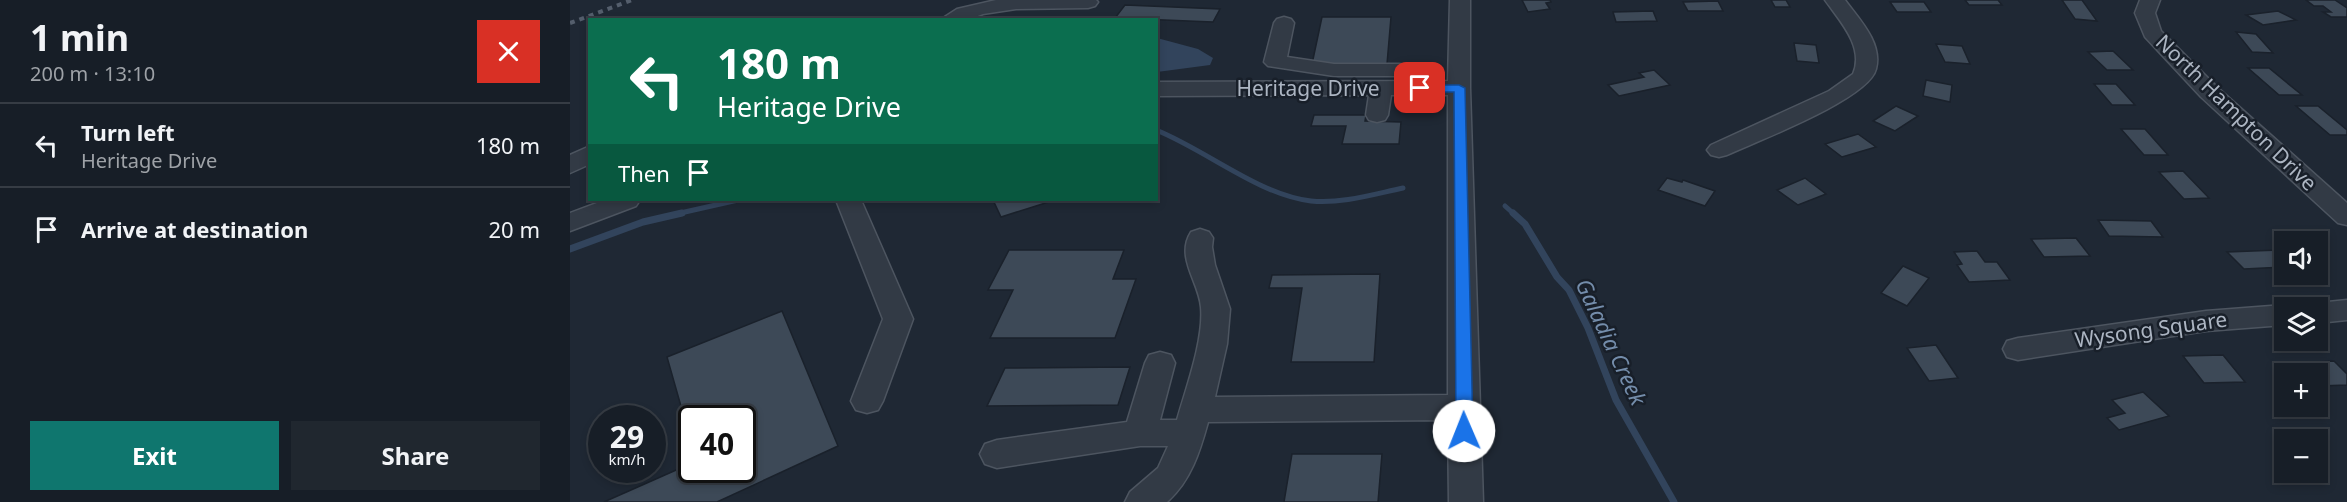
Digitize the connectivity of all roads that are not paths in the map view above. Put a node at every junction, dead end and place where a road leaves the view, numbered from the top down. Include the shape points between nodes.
1 (1460, 0) edge
2 (1835, 0) edge
3 (2150, 0) edge
4 (1089, 7) edge
5 (953, 18) edge
6 (1284, 23) dead end
7 (1412, 70) dead end
8 (1334, 79) junction
9 (1459, 88) junction
10 (1158, 89) edge
11 (1286, 89) junction
12 (1381, 89) junction
13 (1275, 111) dead end
14 (1377, 115) dead end
15 (570, 144) edge
16 (588, 146) edge
17 (1719, 150) dead end
18 (588, 154) edge
19 (570, 166) edge
20 (625, 201) edge
21 (848, 201) edge
22 (2347, 217) edge
23 (570, 223) edge
24 (1200, 238) dead end
25 (2347, 310) edge
26 (2328, 312) edge
27 (2274, 316) edge
28 (2018, 349) dead end
29 (1160, 363) dead end
30 (867, 400) dead end
31 (1464, 407) junction
32 (1193, 422) junction
33 (1140, 433) junction
34 (997, 454) dead end
35 (1142, 502) edge
36 (1466, 502) edge

1 - 9 street
2 - 17 street via 1863,43 1866,68 1862,77 1837,96
3 - 22 street, North Hampton Drive via 2145,13 2152,33 2209,92
4 - 5 street via 1009,3 966,10
6 - 8 street via 1275,62
7 - 8 street
8 - 11 street, Heritage Drive
8 - 12 street, Heritage Drive
9 - 12 street, Heritage Drive
9 - 31 street
10 - 11 street, Heritage Drive
11 - 13 street via 1281,106
12 - 14 street
15 - 16 street
18 - 19 street
20 - 23 street
21 - 30 street via 898,319
24 - 32 street via 1199,260 1214,293 1216,311
25 - 26 street
27 - 28 street, Wysong Square via 2206,321
29 - 33 street
31 - 32 street
31 - 36 street
32 - 33 street
32 - 35 street via 1171,477
33 - 34 street

